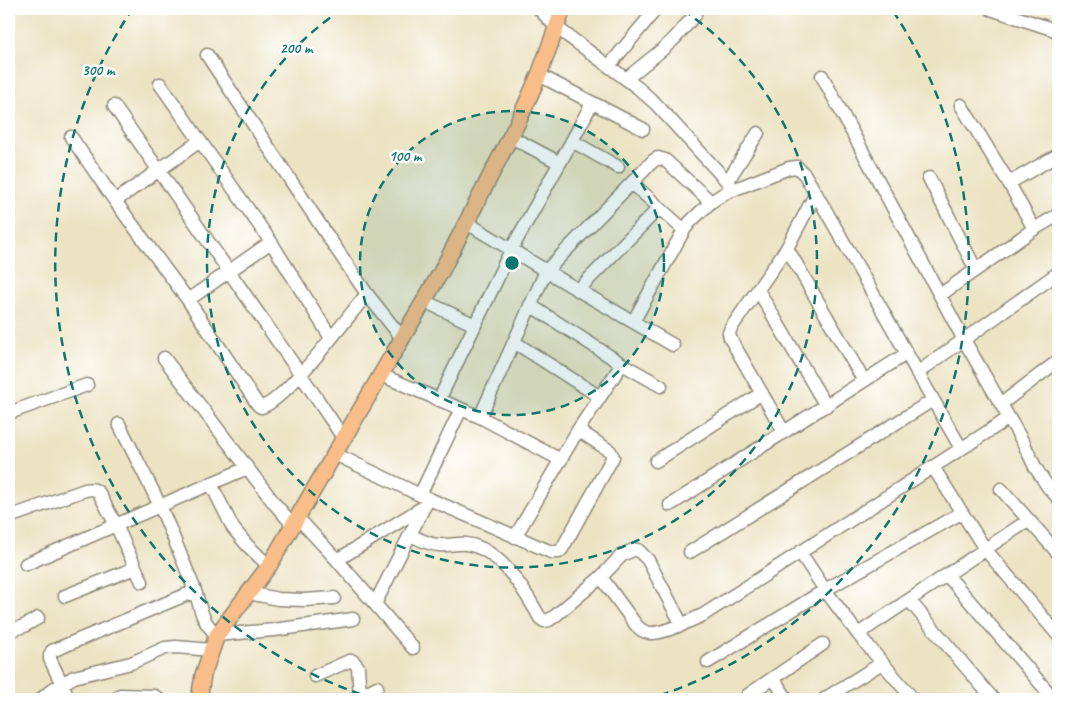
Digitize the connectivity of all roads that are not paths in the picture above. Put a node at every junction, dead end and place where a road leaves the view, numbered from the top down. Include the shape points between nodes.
1 (539, 9) edge
2 (563, 9) edge
3 (656, 9) edge
4 (991, 9) edge
5 (1024, 14) edge
6 (695, 15) dead end
7 (556, 27) junction
8 (1058, 31) edge
9 (207, 54) dead end
10 (609, 66) junction
11 (539, 75) junction
12 (822, 76) dead end
13 (626, 79) junction
14 (160, 84) dead end
15 (592, 103) junction
16 (962, 105) dead end
17 (114, 106) dead end
18 (642, 129) dead end
19 (758, 133) dead end
20 (71, 137) dead end
21 (511, 137) junction
22 (200, 141) junction
23 (572, 141) junction
24 (1058, 155) edge
25 (560, 163) junction
26 (618, 166) dead end
27 (158, 171) junction
28 (929, 178) dead end
29 (632, 183) junction
30 (1009, 183) junction
31 (731, 185) junction
32 (816, 193) junction
33 (115, 201) junction
34 (711, 202) junction
35 (659, 208) junction
36 (1058, 215) edge
37 (467, 223) junction
38 (1034, 229) junction
39 (684, 230) junction
40 (271, 242) junction
41 (788, 248) junction
42 (512, 250) junction
43 (976, 270) junction
44 (546, 271) junction
45 (229, 272) junction
46 (1058, 273) edge
47 (578, 290) junction
48 (758, 290) junction
49 (367, 294) junction
50 (940, 295) junction
51 (188, 300) junction
52 (424, 301) junction
53 (530, 305) junction
54 (633, 322) junction
55 (475, 325) junction
56 (331, 338) junction
57 (402, 338) junction
58 (964, 340) junction
59 (514, 342) junction
60 (673, 344) dead end
61 (906, 354) junction
62 (164, 358) dead end
63 (1058, 361) edge
64 (622, 364) junction
65 (917, 373) junction
66 (301, 375) junction
67 (381, 375) junction
68 (864, 381) junction
69 (87, 385) dead end
70 (661, 386) dead end
71 (762, 393) junction
72 (600, 397) junction
73 (439, 400) junction
74 (933, 400) junction
75 (1001, 404) junction
76 (826, 406) junction
77 (461, 409) junction
78 (9, 413) edge
79 (480, 416) junction
80 (1009, 418) junction
81 (119, 424) dead end
82 (578, 430) junction
83 (784, 432) junction
84 (344, 439) junction
85 (961, 448) junction
86 (335, 454) junction
87 (561, 460) junction
88 (656, 462) dead end
89 (933, 466) junction
90 (247, 468) junction
91 (211, 484) junction
92 (1002, 489) dead end
93 (1058, 498) edge
94 (424, 500) junction
95 (670, 505) dead end
96 (160, 506) junction
97 (962, 513) junction
98 (9, 517) edge
99 (1029, 520) junction
100 (296, 522) junction
101 (116, 525) junction
102 (410, 535) junction
103 (515, 537) junction
104 (985, 550) junction
105 (690, 552) dead end
106 (800, 552) junction
107 (1058, 553) edge
108 (337, 560) junction
109 (26, 564) dead end
110 (269, 566) junction
111 (136, 568) junction
112 (947, 575) junction
113 (601, 577) junction
114 (142, 582) dead end
115 (826, 590) junction
116 (195, 591) junction
117 (249, 592) junction
118 (65, 596) dead end
119 (334, 598) dead end
120 (909, 600) junction
121 (375, 604) junction
122 (38, 618) dead end
123 (354, 619) dead end
124 (682, 624) junction
125 (9, 630) edge
126 (858, 634) junction
127 (1058, 635) edge
128 (214, 642) junction
129 (823, 644) dead end
130 (413, 648) dead end
131 (708, 662) dead end
132 (882, 663) junction
133 (315, 676) dead end
134 (773, 678) junction
135 (62, 683) junction
136 (377, 687) dead end
137 (120, 695) dead end
138 (748, 695) dead end
139 (357, 697) edge
140 (42, 699) edge
141 (69, 699) edge
142 (159, 699) edge
143 (199, 699) edge
144 (787, 699) edge
145 (824, 699) edge
146 (912, 699) edge
147 (994, 699) edge
148 (1054, 699) edge

1 - 7 street
2 - 7 main road
3 - 10 street
4 - 5 street
5 - 8 street
6 - 13 street via 675,38
7 - 10 street
7 - 11 main road
9 - 49 street
10 - 13 street
11 - 15 street
11 - 21 main road
12 - 50 street
13 - 31 street via 656,104
14 - 22 street
15 - 18 street
15 - 23 street
16 - 30 street
17 - 27 street
19 - 31 street
20 - 33 street
21 - 25 street
21 - 37 main road
22 - 27 street
22 - 40 street
23 - 25 street
23 - 26 street
24 - 30 street
25 - 42 street
27 - 33 street
27 - 45 street
28 - 43 street
29 - 34 street via 661,158
29 - 35 street
29 - 44 street
30 - 38 street
31 - 32 street via 751,183 797,167 806,175
31 - 34 street
32 - 41 street
32 - 61 street
33 - 51 street
34 - 39 street
35 - 39 street
35 - 47 street
36 - 38 street
37 - 42 street
37 - 52 main road
38 - 43 street
39 - 54 street
40 - 45 street
40 - 56 street
41 - 48 street
41 - 68 street
42 - 44 street
42 - 55 street
43 - 50 street
44 - 47 street
44 - 53 street
45 - 51 street
45 - 66 street
46 - 58 street
47 - 54 street
48 - 71 street via 729,333
48 - 76 street
49 - 56 street
49 - 57 street
50 - 58 street
51 - 66 street via 261,407 269,404
52 - 55 street
52 - 57 main road
53 - 59 street
53 - 64 street
54 - 60 street
55 - 73 street
56 - 66 street
57 - 67 main road
58 - 65 street
58 - 75 street
59 - 72 street
59 - 79 street
61 - 65 street
61 - 68 street
62 - 90 street
63 - 75 street
64 - 70 street
64 - 72 street
65 - 74 street
66 - 84 street
67 - 73 street
67 - 84 main road
68 - 76 street
69 - 78 street
71 - 83 street
71 - 88 street
72 - 82 street
73 - 77 street
74 - 85 street
74 - 105 street
75 - 80 street
76 - 83 street
77 - 79 street
77 - 94 street
79 - 87 street
80 - 85 street
80 - 93 street via 1035,467
81 - 96 street
82 - 87 street
82 - 103 street via 610,451 613,457 562,549 550,552
83 - 95 street
84 - 86 main road
85 - 89 street
86 - 94 street
86 - 100 main road
87 - 103 street
89 - 97 street
89 - 106 street
90 - 91 street
90 - 100 street via 274,503
91 - 96 street
91 - 110 street via 233,528
92 - 99 street
94 - 102 street
94 - 103 street
94 - 108 street
96 - 101 street
96 - 116 street
97 - 104 street
97 - 115 street
98 - 101 street via 93,489 99,493
99 - 104 street
99 - 107 street
100 - 108 street
100 - 110 main road
101 - 109 street
101 - 111 street
102 - 113 street via 430,544 478,546 489,553 523,588 544,621 555,616
102 - 121 street
104 - 112 street
104 - 127 street
106 - 115 street
106 - 124 street
108 - 121 street
110 - 117 main road
111 - 114 street
111 - 118 street
112 - 120 street
112 - 148 street
113 - 124 street via 642,631 656,632
113 - 124 street via 622,555 638,550 648,560
115 - 126 street
115 - 131 street
116 - 128 street
116 - 135 street via 57,648 50,659
117 - 119 street via 278,599
117 - 128 main road
120 - 126 street
120 - 147 street
121 - 130 street
122 - 125 street
123 - 128 street
126 - 132 street
128 - 135 street via 165,648 131,663 86,673
128 - 143 main road
129 - 134 street
132 - 145 street
132 - 146 street
133 - 139 street via 352,661 358,667
134 - 138 street
134 - 144 street
135 - 140 street
135 - 141 street
136 - 139 street
137 - 142 street

